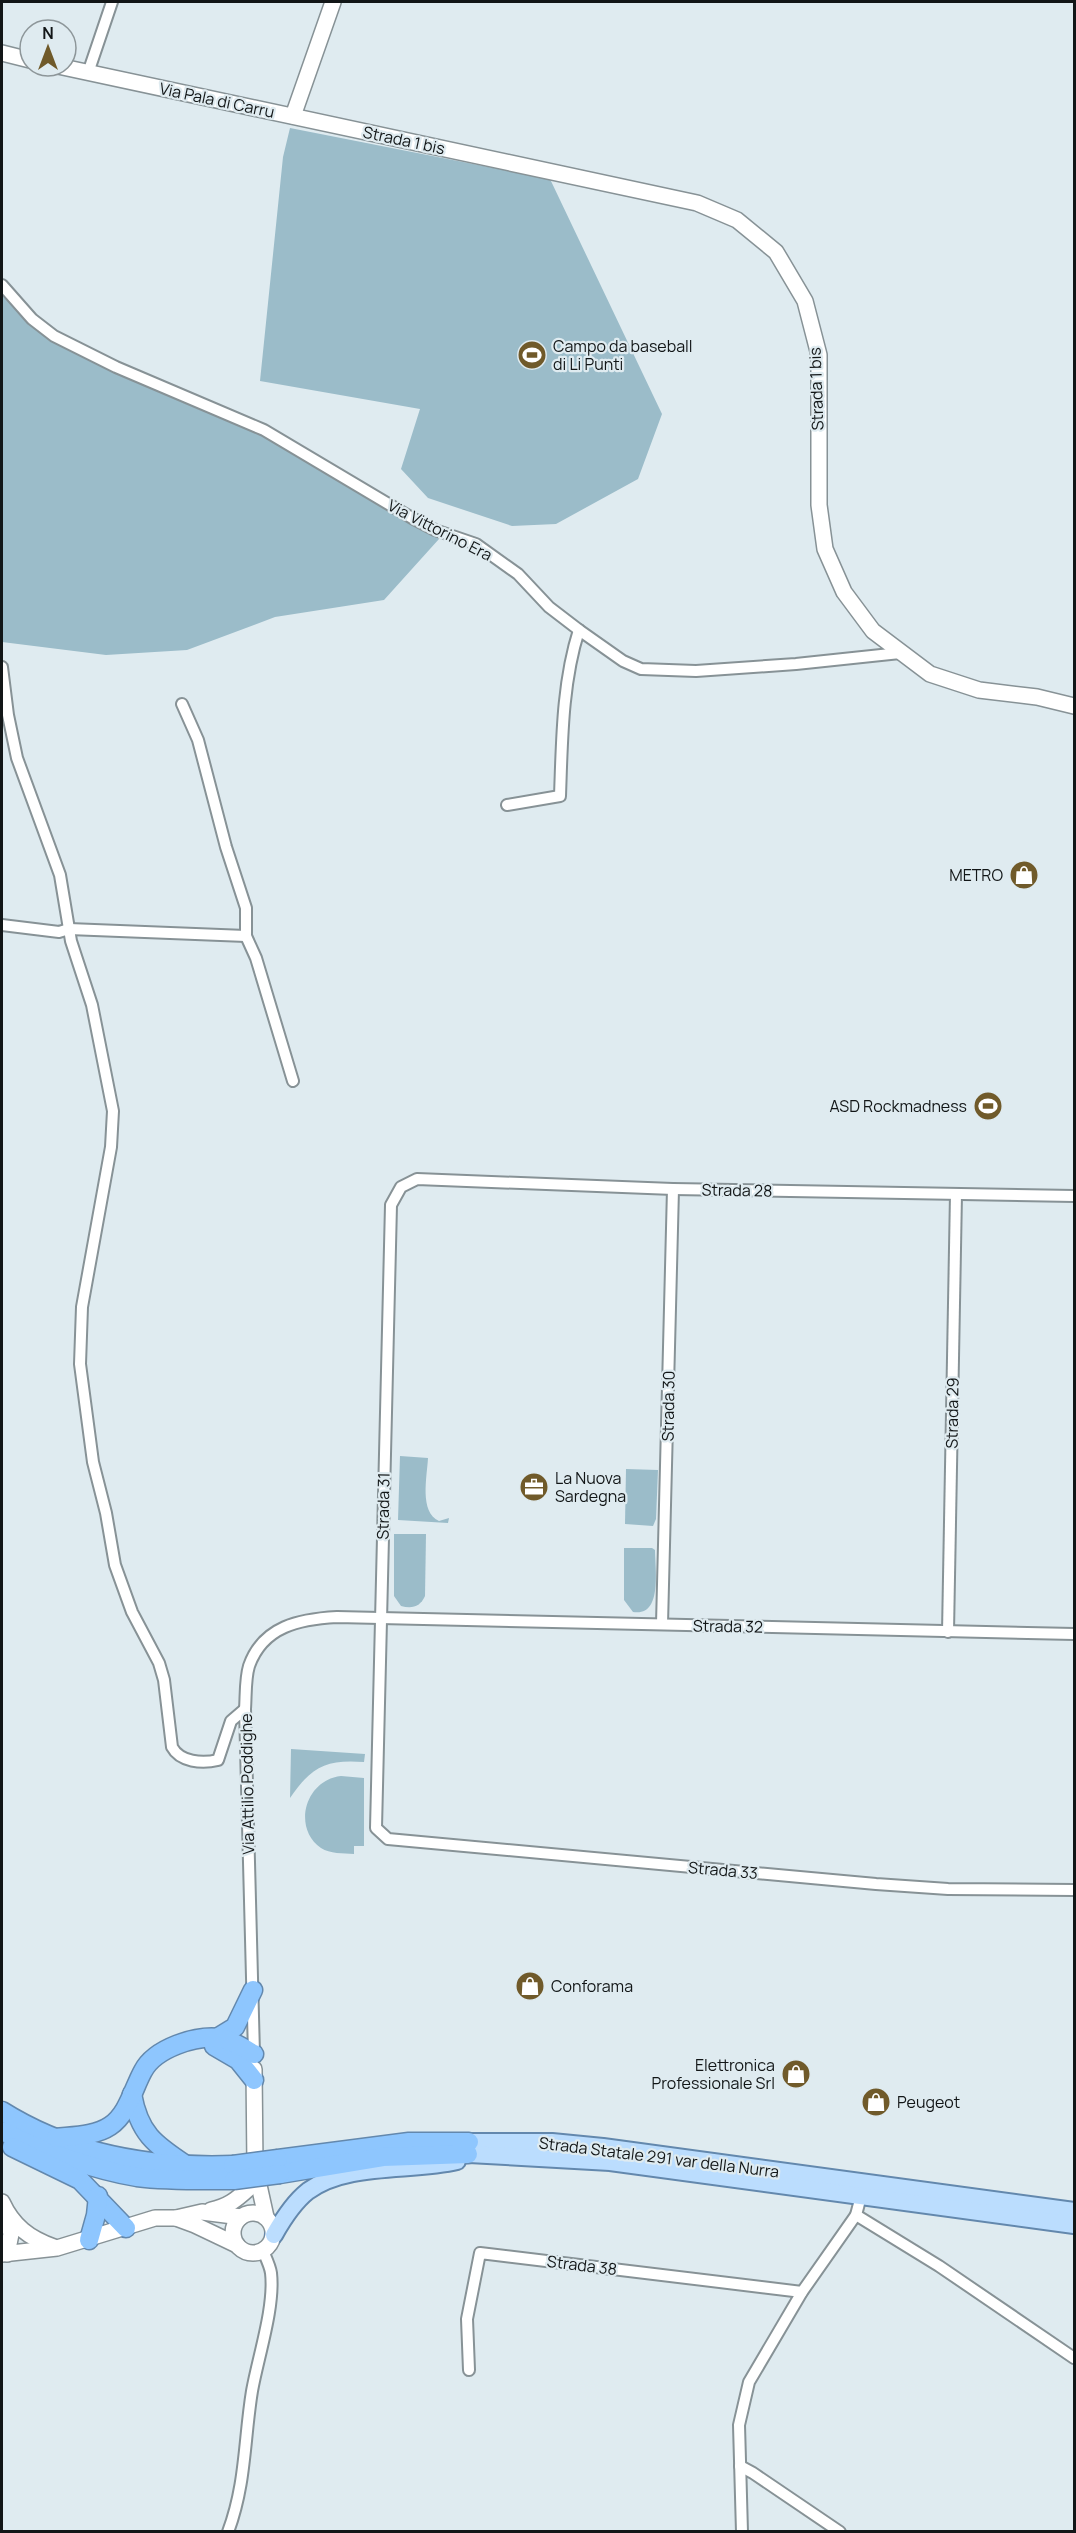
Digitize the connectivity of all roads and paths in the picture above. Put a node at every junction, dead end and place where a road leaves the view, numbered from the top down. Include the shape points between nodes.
1 (112, 2) edge
2 (333, 2) edge
3 (2, 53) edge
4 (18, 57) edge
5 (78, 71) edge
6 (88, 73) junction
7 (293, 116) junction
8 (2, 285) edge
9 (579, 630) junction
10 (900, 653) junction
11 (2, 667) edge
12 (1074, 695) edge
13 (1036, 697) junction
14 (182, 704) dead end
15 (1074, 706) edge
16 (507, 805) dead end
17 (2, 925) edge
18 (69, 929) junction
19 (246, 936) junction
20 (293, 1081) dead end
21 (401, 1187) joint
22 (673, 1189) junction
23 (956, 1194) junction
24 (1074, 1196) edge
25 (381, 1618) junction
26 (662, 1624) junction
27 (948, 1632) junction
28 (1074, 1634) edge
29 (245, 1709) junction
30 (376, 1828) joint
31 (1074, 1890) edge
32 (253, 1990) junction
33 (217, 2038) junction
34 (195, 2041) junction
35 (254, 2054) junction
36 (254, 2080) junction
37 (132, 2094) junction
38 (2, 2111) edge
39 (2, 2131) edge
40 (56, 2138) junction
41 (2, 2139) edge
42 (474, 2150) junction
43 (188, 2167) junction
44 (255, 2167) junction
45 (238, 2178) junction
46 (98, 2196) junction
47 (861, 2196) junction
48 (4, 2207) edge
49 (1074, 2211) edge
50 (202, 2212) junction
51 (856, 2215) junction
52 (242, 2216) junction
53 (266, 2217) junction
54 (176, 2218) junction
55 (1054, 2221) junction
56 (1074, 2225) edge
57 (126, 2228) junction
58 (274, 2235) junction
59 (1074, 2236) edge
60 (89, 2240) junction
61 (237, 2246) junction
62 (57, 2248) junction
63 (3, 2250) edge
64 (263, 2251) junction
65 (802, 2292) junction
66 (1074, 2358) edge
67 (469, 2370) dead end
68 (740, 2466) junction
69 (228, 2532) edge
70 (742, 2532) edge
71 (840, 2532) edge

1 - 6 street
2 - 7 street, Via Pala di Carru
3 - 4 street
5 - 6 street, Via Pala di Carru
6 - 7 street, Via Pala di Carru
7 - 10 street, Strada 1 bis via 698,204 737,220 776,252 805,301 819,355 819,505 825,549 844,592 873,631
8 - 9 street, Via Vittorino Era via 32,319 54,336 264,430 412,518 476,544 518,574 549,607
9 - 10 street, Via Vittorino Era via 632,666 656,671 796,664
9 - 16 street via 571,655 560,796
10 - 13 street, Strada 1 bis via 930,674 979,690
11 - 18 street via 17,758 60,875
12 - 13 street, Strada 1 bis
13 - 15 street, Strada 1 bis
14 - 19 street via 198,740 246,908
17 - 18 street via 59,932
18 - 19 street
18 - 29 street via 98,1028 113,1111 111,1147 82,1307 80,1353 93,1462 115,1565 132,1612 159,1662 172,1747 177,1755 185,1759 218,1760 231,1721
19 - 20 street
21 - 22 street, Strada 28 via 417,1179
21 - 25 street, Strada 31 via 391,1205
22 - 23 street, Strada 28
22 - 26 street, Strada 30
23 - 24 street, Strada 28
23 - 27 street, Strada 29
25 - 26 street, Strada 32
25 - 29 street, Via Attilio Poddighe via 306,1618 279,1628 262,1642 249,1667
25 - 30 street, Strada 31
26 - 27 street, Strada 32
27 - 28 street, Strada 32
29 - 32 street, Via Attilio Poddighe
30 - 31 street, Strada 33 via 388,1839 876,1884
32 - 33 highway via 235,2027
32 - 35 street, Via Attilio Poddighe
33 - 34 highway
33 - 35 highway
34 - 36 highway via 216,2046 238,2060
34 - 37 highway via 162,2051 144,2068
35 - 36 street
36 - 44 street
37 - 40 highway via 123,2113 110,2126 89,2134
37 - 43 highway via 144,2131 156,2145
38 - 40 highway, Strada Statale 291 var della Nurra
39 - 45 highway, Strada Statale 291 var della Nurra via 106,2171 184,2180
40 - 43 highway, Strada Statale 291 var della Nurra via 109,2157
41 - 46 highway via 80,2180
42 - 45 highway, Strada Statale 291 var della Nurra, bridge via 410,2142 369,2146
42 - 47 main road, Strada Statale 291 var della Nurra via 610,2162
42 - 49 main road, Strada Statale 291 var della Nurra via 552,2142 603,2147
42 - 58 main road via 447,2163 334,2178 308,2191
43 - 45 highway, Strada Statale 291 var della Nurra
44 - 45 street
44 - 53 street
45 - 50 street via 234,2202
45 - 52 street
46 - 57 highway
46 - 60 highway
47 - 51 street
47 - 55 main road, Strada Statale 291 var della Nurra
48 - 62 street via 23,2233
48 - 63 street via 11,2234
50 - 52 street
50 - 54 street
51 - 65 street
51 - 66 street
52 - 53 street via 255,2213
52 - 61 street via 233,2227
53 - 58 street
54 - 57 street via 155,2218
54 - 61 street
55 - 56 main road, Strada Statale 291 var della Nurra
55 - 59 main road
57 - 60 street
58 - 64 street
60 - 62 street
61 - 64 street via 248,2253
62 - 63 street
64 - 69 street via 271,2271 270,2298 252,2394 244,2472
65 - 67 street, Strada 38 via 480,2253 467,2319
65 - 68 street via 749,2382 738,2425
68 - 70 street
68 - 71 street

